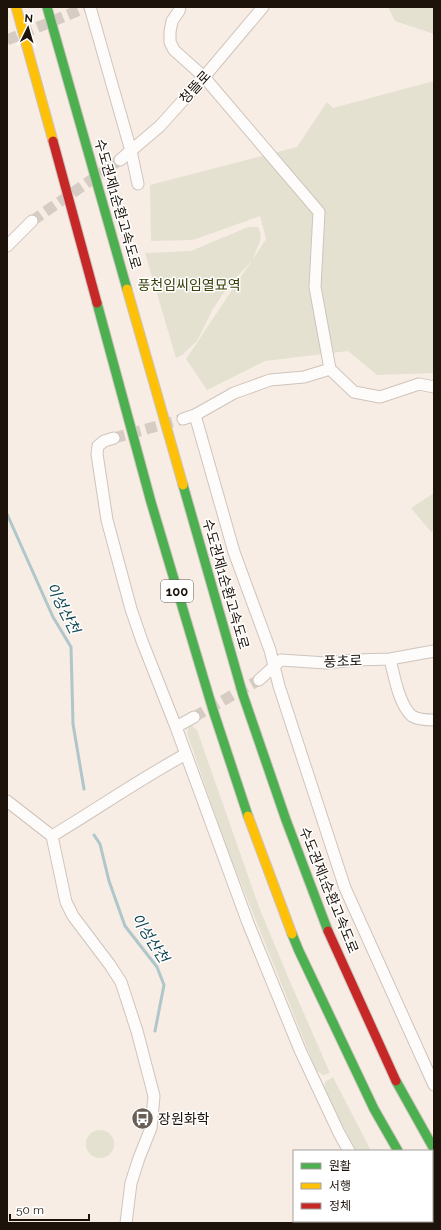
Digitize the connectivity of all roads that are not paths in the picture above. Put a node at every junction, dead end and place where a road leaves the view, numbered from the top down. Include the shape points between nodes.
1 (47, 7) edge
2 (90, 7) edge
3 (180, 7) edge
4 (263, 7) edge
5 (16, 8) edge
6 (204, 77) junction
7 (131, 151) junction
8 (120, 160) tunnel mouth
9 (138, 184) dead end
10 (32, 221) tunnel mouth
11 (7, 246) edge
12 (330, 369) junction
13 (434, 387) edge
14 (195, 415) junction
15 (184, 419) tunnel mouth
16 (114, 438) tunnel mouth
17 (434, 651) edge
18 (390, 659) junction
19 (274, 667) junction
20 (259, 680) tunnel mouth
21 (194, 717) tunnel mouth
22 (434, 720) edge
23 (176, 727) junction
24 (186, 754) junction
25 (7, 801) edge
26 (52, 836) junction
27 (434, 1085) edge
28 (434, 1149) edge
29 (348, 1150) edge
30 (397, 1150) edge
31 (126, 1223) edge

1 - 28 highway, 수도권제1순환고속도로 / 100 via 246,702 286,820 332,940 400,1090
2 - 7 street
3 - 6 street via 172,21 170,42 174,50
4 - 6 street, 청뜰로
5 - 30 highway, 100 via 151,502 252,830 299,951 374,1109
6 - 7 street, 청뜰로 via 160,126
6 - 12 street via 319,212 315,287
7 - 8 street, 청뜰로
7 - 9 street
10 - 11 street
12 - 13 street via 354,392 360,394 380,397 419,384
12 - 14 street via 304,377 270,380 234,393
14 - 15 street
14 - 19 street via 234,552
16 - 23 street via 98,446 97,454 107,520 142,641
17 - 18 street, 풍초로
18 - 19 street, 풍초로 via 326,663 281,660
18 - 22 street via 405,706 413,716 423,720
19 - 20 street, 풍초로
19 - 27 street via 345,888
21 - 23 street
23 - 24 street
24 - 26 street
24 - 29 street via 246,917 300,1050
25 - 26 street
26 - 31 street via 66,902 73,916 121,982 154,1096 151,1128 131,1183

